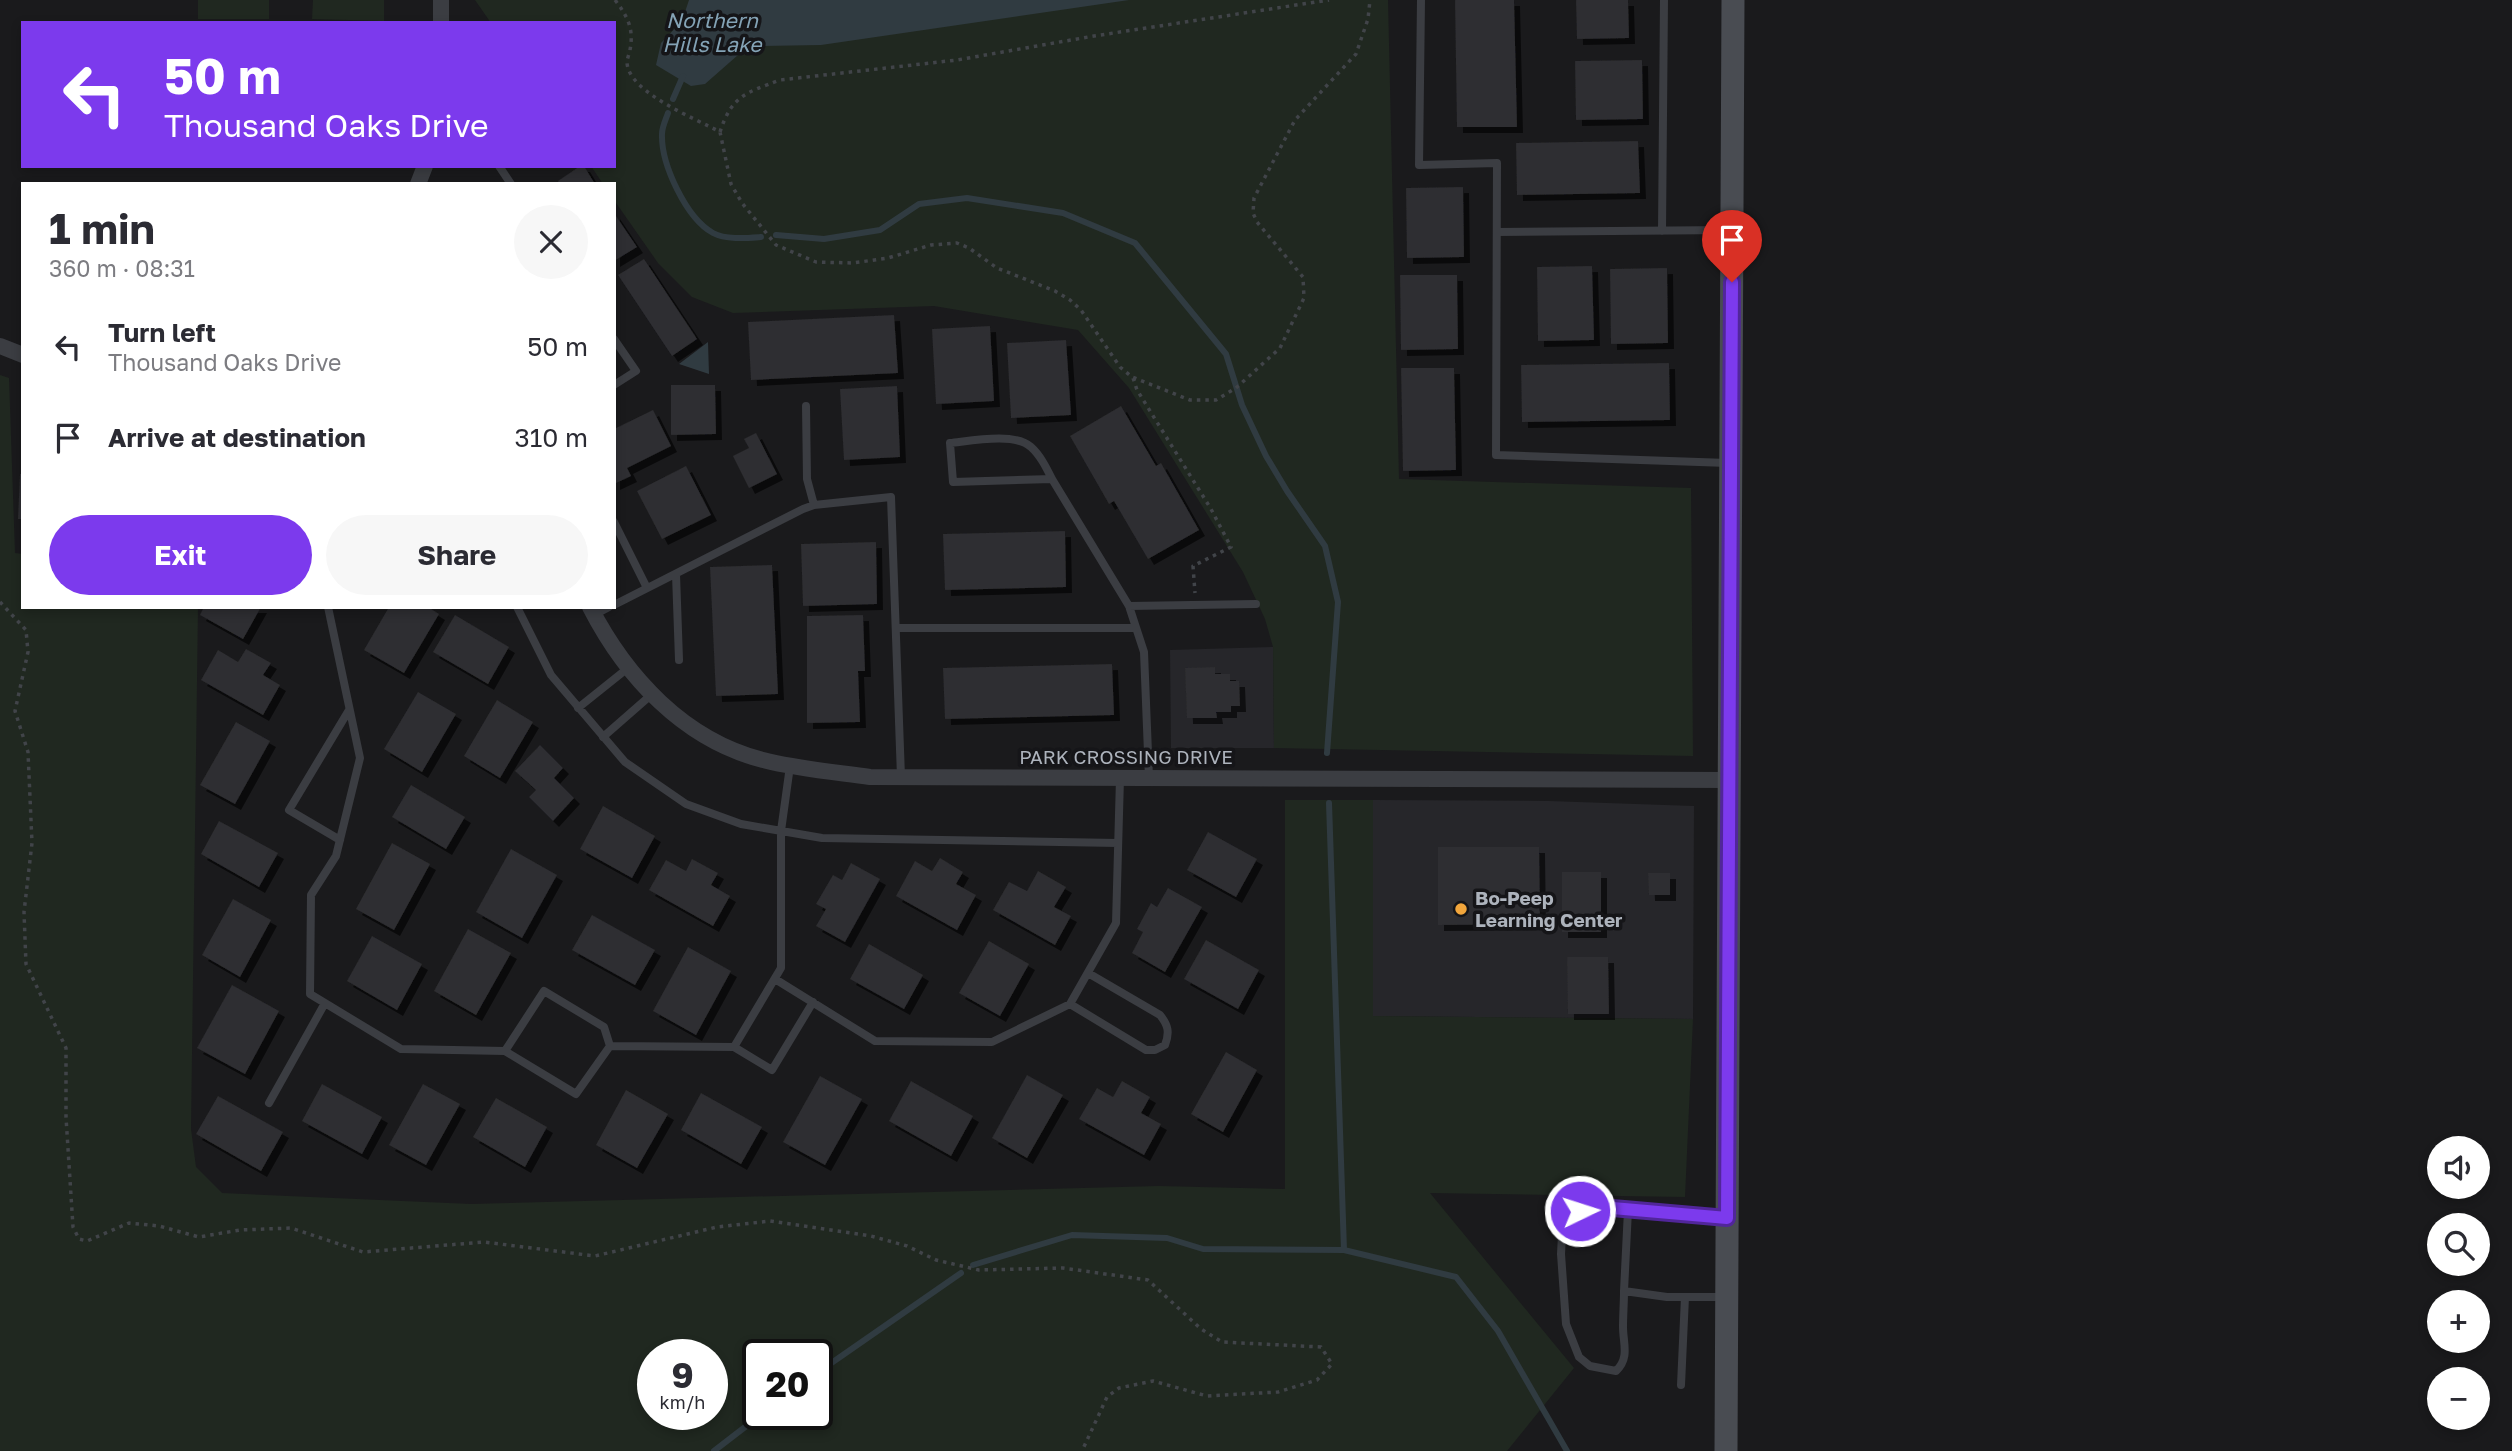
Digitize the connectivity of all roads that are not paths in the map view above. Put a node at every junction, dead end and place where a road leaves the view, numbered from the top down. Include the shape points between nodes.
1 (441, 0) edge
2 (1421, 0) edge
3 (1664, 0) edge
4 (1733, 0) edge
5 (441, 21) edge
6 (1732, 230) junction
7 (1662, 231) junction
8 (1497, 232) junction
9 (616, 342) edge
10 (0, 346) edge
11 (21, 354) edge
12 (616, 384) edge
13 (806, 406) dead end
14 (1731, 464) junction
15 (1052, 478) junction
16 (814, 505) junction
17 (616, 526) edge
18 (676, 573) junction
19 (648, 588) junction
20 (616, 604) edge
21 (1256, 604) dead end
22 (1129, 607) junction
23 (328, 609) edge
24 (518, 609) edge
25 (592, 611) edge
26 (896, 628) junction
27 (1136, 628) junction
28 (678, 660) dead end
29 (628, 668) junction
30 (651, 695) junction
31 (579, 708) junction
32 (349, 710) junction
33 (603, 737) junction
34 (790, 766) junction
35 (901, 777) junction
36 (1120, 778) junction
37 (1149, 778) junction
38 (1729, 780) junction
39 (781, 831) junction
40 (340, 840) junction
41 (1118, 843) junction
42 (1088, 973) junction
43 (775, 979) junction
44 (813, 1002) junction
45 (325, 1003) junction
46 (1070, 1004) junction
47 (610, 1046) junction
48 (734, 1047) junction
49 (505, 1051) junction
50 (268, 1103) dead end
51 (1628, 1210) junction
52 (1727, 1218) junction
53 (1624, 1292) junction
54 (1685, 1297) junction
55 (1726, 1297) junction
56 (1681, 1385) dead end
57 (1726, 1451) edge

1 - 5 street
2 - 8 lane via 1419,165 1497,163
3 - 7 lane
4 - 6 main road
6 - 7 lane
6 - 14 main road
7 - 8 lane
8 - 14 lane via 1496,455
9 - 12 lane via 636,371
10 - 11 street
13 - 16 lane via 807,479
14 - 38 main road
15 - 15 lane via 953,482 950,443 1008,438 1029,444
15 - 22 lane
16 - 18 lane
16 - 26 lane via 891,497
17 - 19 lane
18 - 19 lane
18 - 28 lane
19 - 20 lane
21 - 22 lane
22 - 27 lane
23 - 32 lane
24 - 31 lane via 551,675
25 - 29 street, PARK CROSSING DRIVE
26 - 27 lane
26 - 35 lane
27 - 37 lane via 1143,652
29 - 30 street, PARK CROSSING DRIVE
29 - 31 lane
30 - 33 lane
30 - 34 street, PARK CROSSING DRIVE via 710,739 761,760
31 - 33 lane
32 - 40 lane via 360,758
32 - 40 lane via 289,810
33 - 39 lane via 625,762 686,804 741,824
34 - 35 street, PARK CROSSING DRIVE
34 - 39 lane
35 - 36 street, PARK CROSSING DRIVE
36 - 37 street, PARK CROSSING DRIVE
36 - 41 lane
37 - 38 street, PARK CROSSING DRIVE
38 - 52 main road
39 - 41 lane via 822,838
39 - 43 lane via 781,968
40 - 45 lane via 336,856 311,895 310,994
41 - 42 lane via 1116,923
42 - 46 lane
42 - 46 lane via 1160,1015 1169,1034 1165,1045 1146,1050
43 - 44 lane
43 - 48 lane
44 - 46 lane via 875,1041 992,1042
44 - 48 lane via 772,1070
45 - 49 lane via 401,1049
45 - 50 lane
47 - 48 lane
47 - 49 lane via 576,1094
47 - 49 lane via 604,1027 544,991
51 - 52 lane
51 - 53 lane
51 - 53 lane via 1601,1207 1580,1211 1562,1235 1566,1324 1579,1357 1590,1366 1616,1371 1621,1366 1626,1352
52 - 55 main road
53 - 54 lane
54 - 55 lane
54 - 56 lane
55 - 57 main road

